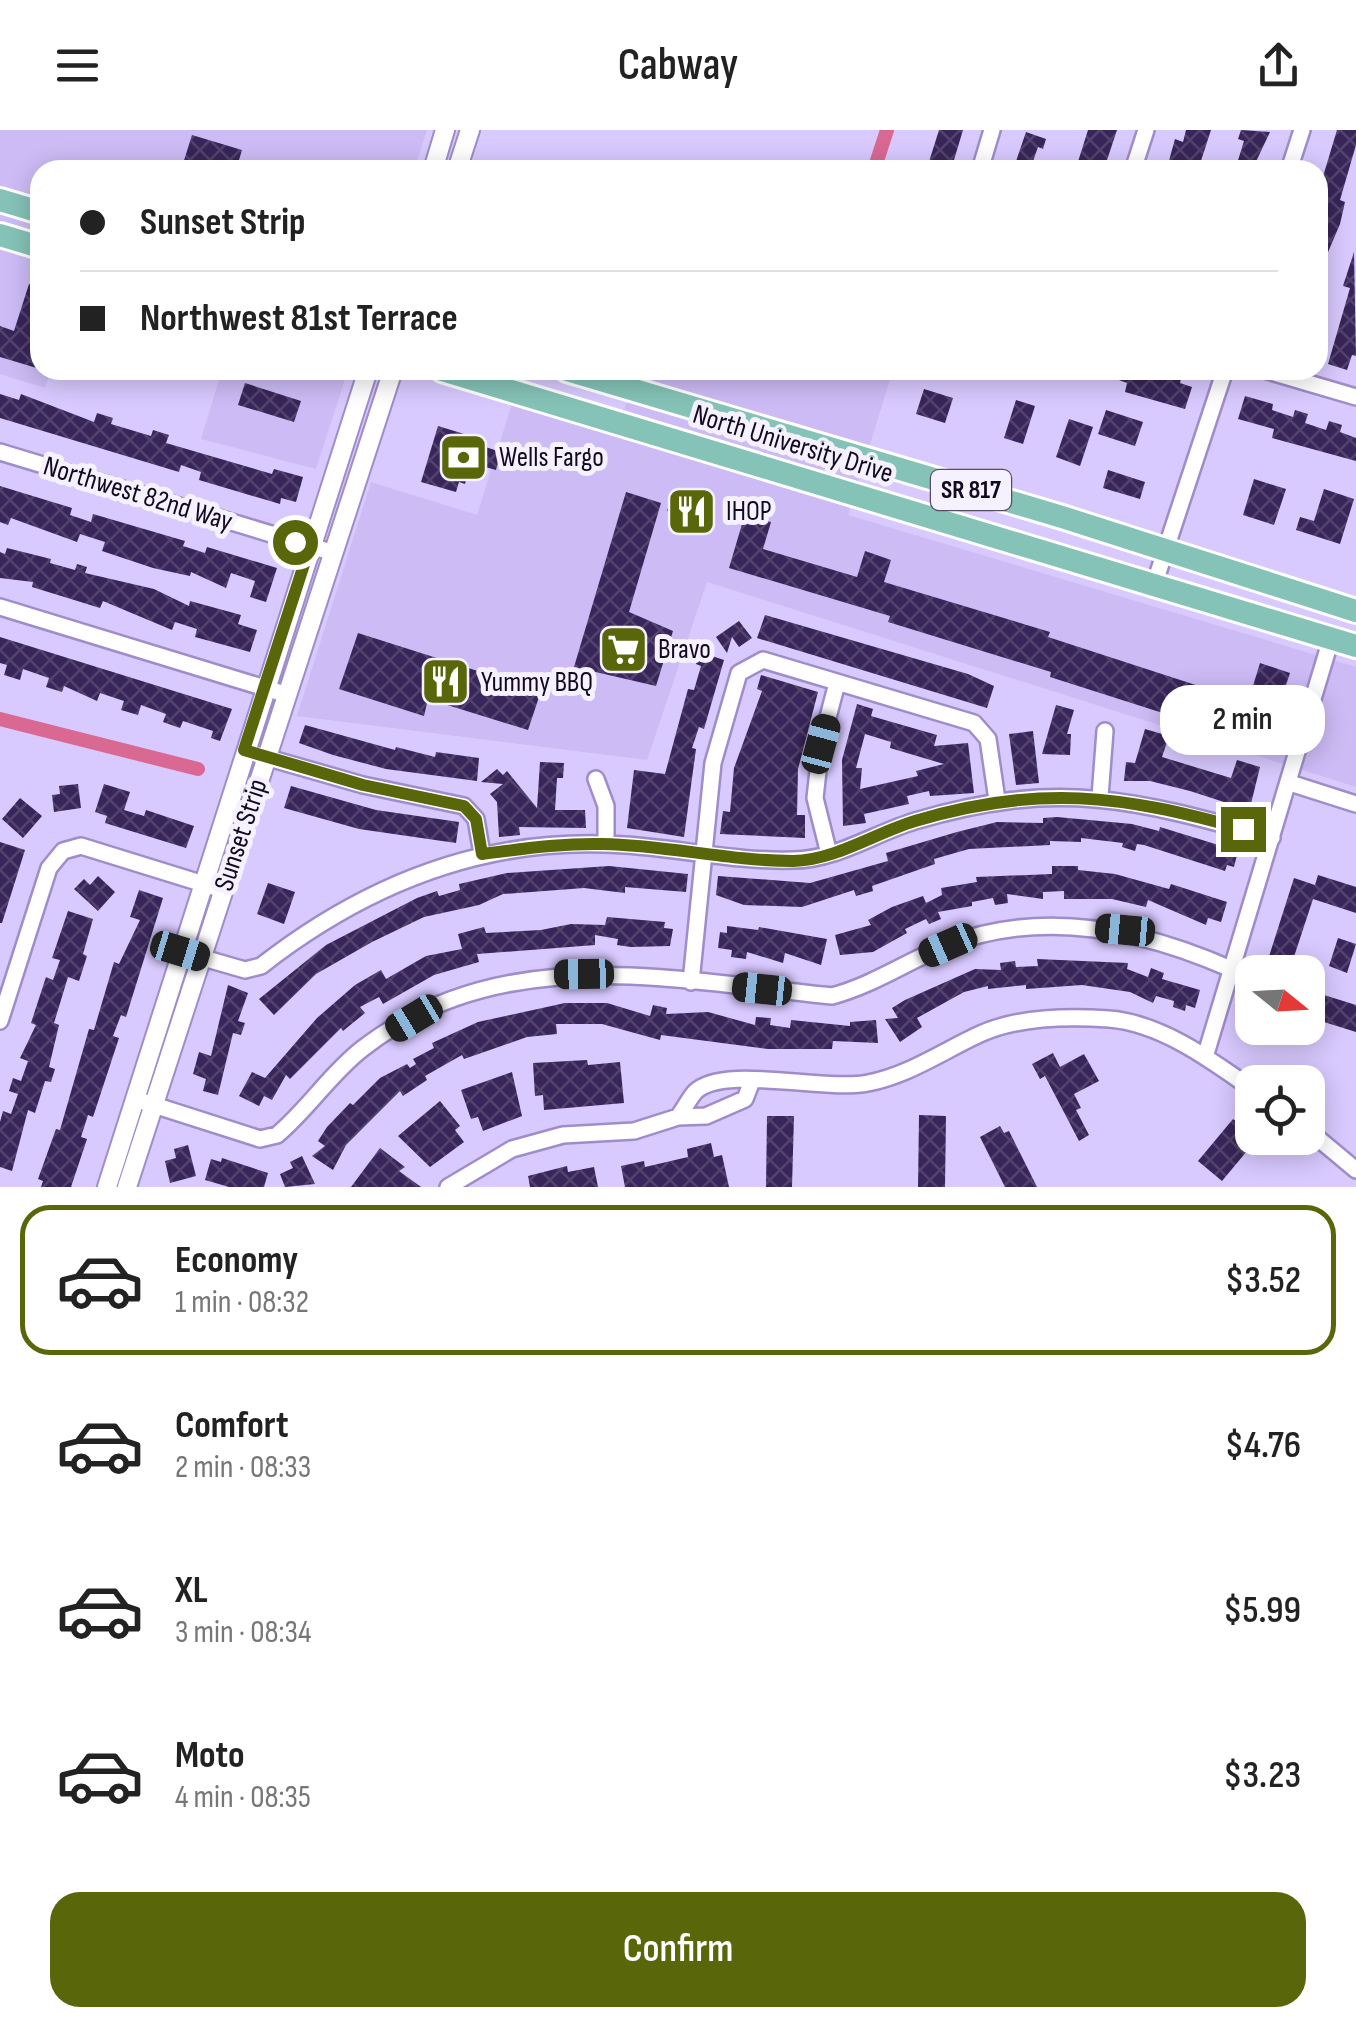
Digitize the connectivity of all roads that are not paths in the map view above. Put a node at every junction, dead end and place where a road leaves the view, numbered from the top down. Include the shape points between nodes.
1 (445, 130) edge
2 (470, 130) edge
3 (992, 130) edge
4 (1146, 130) edge
5 (1302, 130) edge
6 (436, 160) edge
7 (460, 160) edge
8 (983, 160) edge
9 (1136, 160) edge
10 (1292, 160) edge
11 (0, 200) edge
12 (30, 209) edge
13 (0, 235) edge
14 (30, 244) edge
15 (365, 380) edge
16 (389, 380) edge
17 (475, 380) edge
18 (600, 380) edge
19 (1222, 380) edge
20 (1297, 380) edge
21 (1356, 398) edge
22 (775, 432) junction
23 (0, 452) edge
24 (742, 460) junction
25 (310, 546) junction
26 (1165, 552) junction
27 (334, 553) junction
28 (1154, 586) junction
29 (0, 607) edge
30 (1356, 612) edge
31 (1356, 625) edge
32 (1331, 639) junction
33 (1356, 646) edge
34 (837, 684) junction
35 (264, 688) junction
36 (288, 695) junction
37 (1104, 732) dead end
38 (244, 750) junction
39 (267, 757) junction
40 (596, 779) dead end
41 (1290, 783) junction
42 (1100, 797) junction
43 (997, 800) junction
44 (1356, 804) edge
45 (1272, 838) junction
46 (606, 844) junction
47 (704, 853) junction
48 (482, 854) junction
49 (830, 854) junction
50 (202, 883) junction
51 (223, 890) junction
52 (180, 951) junction
53 (201, 957) junction
54 (1232, 969) junction
55 (691, 982) junction
56 (0, 1021) edge
57 (1205, 1056) junction
58 (1235, 1077) edge
59 (752, 1081) junction
60 (704, 1087) junction
61 (144, 1102) junction
62 (718, 1111) junction
63 (678, 1117) junction
64 (1325, 1144) edge
65 (1356, 1170) edge
66 (106, 1187) edge
67 (127, 1187) edge
68 (448, 1187) edge

1 - 6 street
2 - 7 street
3 - 8 street
4 - 9 street
5 - 10 street
11 - 12 main road
13 - 14 main road
15 - 25 street, Sunset Strip
16 - 27 street, Sunset Strip
17 - 24 main road, North University Drive / SR 817
18 - 22 main road, North University Drive / SR 817
19 - 26 street
20 - 21 street
22 - 24 main road
22 - 26 main road, North University Drive / SR 817
23 - 25 street, Northwest 82nd Way
24 - 28 main road, North University Drive / SR 817
25 - 27 street, Northwest 82nd Way
25 - 35 street, Sunset Strip
26 - 28 street
26 - 30 main road, North University Drive / SR 817
27 - 36 street, Sunset Strip
28 - 32 main road, North University Drive / SR 817
29 - 35 street
31 - 32 main road
32 - 33 main road, North University Drive / SR 817
32 - 41 street
34 - 43 street via 984,730
34 - 47 street via 763,660 739,673 712,763
34 - 49 street via 815,798
35 - 36 street
35 - 38 street, Sunset Strip
36 - 39 street, Sunset Strip
37 - 42 street
38 - 39 street
38 - 50 street, Sunset Strip
39 - 48 street via 464,806 476,819
39 - 51 street, Sunset Strip
40 - 46 street via 606,806
41 - 44 street
41 - 45 street
42 - 43 street
42 - 45 street via 1156,804
43 - 49 street via 913,821
45 - 54 street
46 - 47 street
46 - 48 street
47 - 49 street via 795,861
47 - 55 street
48 - 53 street via 365,896 261,966 244,970
50 - 51 street
50 - 52 street, Sunset Strip
50 - 56 street via 81,846 63,851 48,868
51 - 53 street, Sunset Strip
52 - 53 street
52 - 61 street, Sunset Strip
53 - 61 street, Sunset Strip
54 - 55 street via 1125,930 1056,925 948,945 832,996
54 - 57 street
55 - 61 street via 555,974 483,989 364,1047 277,1136 260,1139
57 - 58 street
57 - 59 street via 1112,1019 1026,1021 984,1032 908,1071 868,1083 836,1088
59 - 60 street via 737,1077
59 - 62 street via 744,1099
60 - 62 street
60 - 63 street
61 - 66 street, Sunset Strip
61 - 67 street, Sunset Strip
62 - 63 street
63 - 68 street via 634,1132 564,1135 512,1148
64 - 65 street

